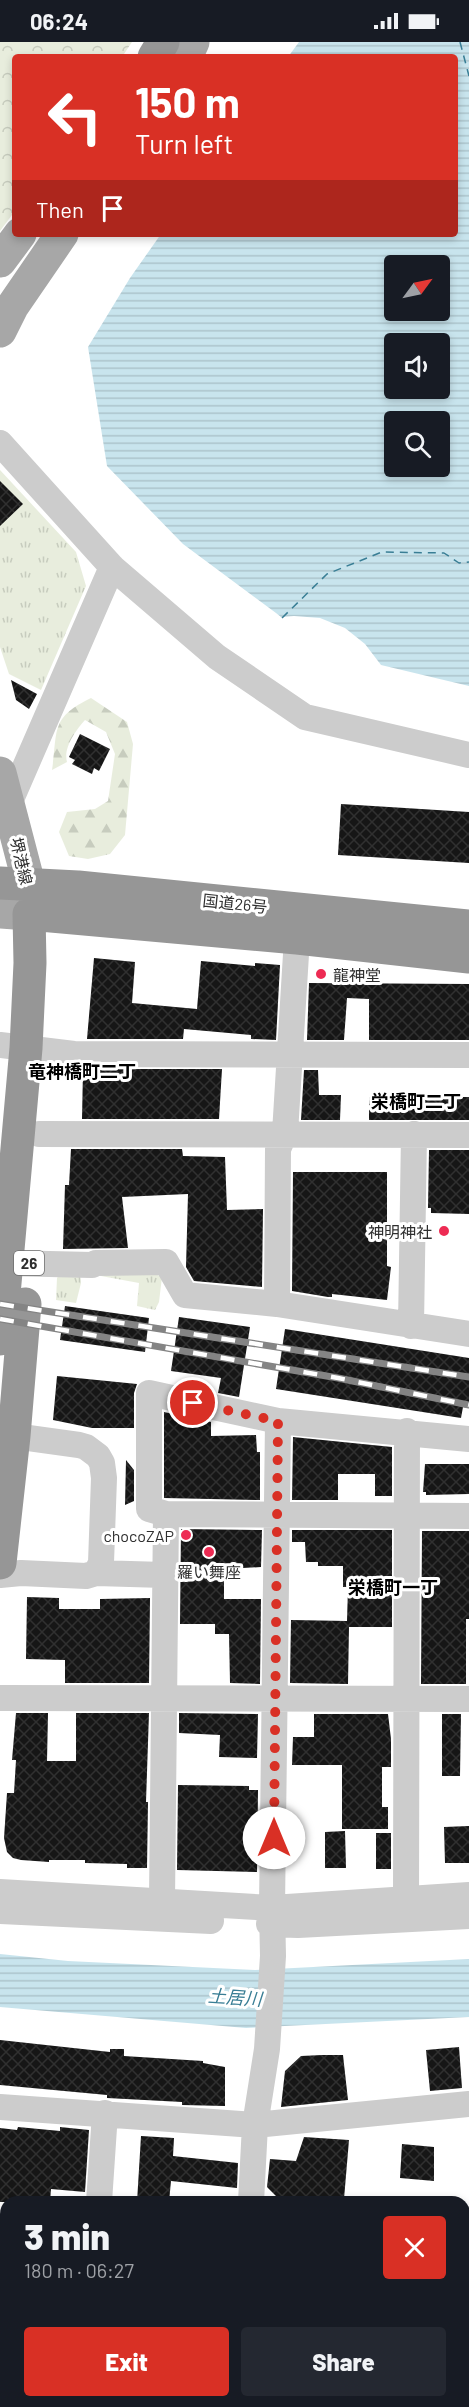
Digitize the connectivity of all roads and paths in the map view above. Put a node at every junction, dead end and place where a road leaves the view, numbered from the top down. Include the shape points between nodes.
1 (18, 237) edge
2 (60, 237) edge
3 (0, 261) edge
4 (0, 331) edge
5 (0, 443) edge
6 (112, 567) junction
7 (469, 755) edge
8 (4, 789) edge
9 (14, 898) edge
10 (469, 926) edge
11 (297, 938) junction
12 (469, 957) edge
13 (24, 1048) edge
14 (469, 1055) edge
15 (290, 1056) junction
16 (285, 1133) junction
17 (39, 1134) junction
18 (414, 1134) junction
19 (469, 1135) edge
20 (17, 1263) junction
21 (277, 1304) junction
22 (411, 1326) junction
23 (469, 1334) edge
24 (0, 1339) edge
25 (278, 1421) junction
26 (407, 1431) junction
27 (469, 1438) edge
28 (5, 1439) edge
29 (158, 1512) junction
30 (277, 1514) junction
31 (406, 1514) junction
32 (469, 1516) edge
33 (0, 1563) edge
34 (96, 1573) junction
35 (0, 1575) edge
36 (164, 1575) junction
37 (0, 1698) edge
38 (163, 1698) junction
39 (275, 1698) junction
40 (406, 1699) junction
41 (469, 1699) edge
42 (0, 1892) edge
43 (469, 1895) edge
44 (406, 1899) junction
45 (162, 1901) junction
46 (0, 1911) edge
47 (272, 1916) junction
48 (469, 1916) edge
49 (469, 2104) edge
50 (0, 2107) edge
51 (105, 2113) junction
52 (255, 2125) junction
53 (99, 2196) edge
54 (251, 2196) edge

1 - 3 main road
2 - 4 main road
5 - 6 street
6 - 7 street via 217,657 305,717
6 - 8 street
8 - 9 main road, 堺港線
9 - 10 highway, 国道26号
9 - 11 highway, 国道26号
9 - 13 highway, 26 via 30,963
11 - 12 highway, 国道26号
11 - 15 street
13 - 15 street via 74,1054
13 - 17 highway, 26
13 - 20 highway, 26
14 - 15 street
15 - 16 street
16 - 17 street
16 - 18 street
16 - 21 street via 278,1149
17 - 20 highway, 26
18 - 19 street
18 - 22 street
20 - 21 street via 166,1262 185,1295
20 - 24 highway, 26
20 - 28 highway, 26
21 - 22 street
22 - 23 street
25 - 26 street
25 - 29 street via 148,1393
25 - 30 street
26 - 27 street
26 - 31 street
28 - 33 highway, 26
28 - 34 street via 79,1445 98,1456 104,1478 101,1563
29 - 30 street
29 - 36 street
30 - 31 street
30 - 39 street
31 - 32 street
31 - 40 street
34 - 35 street
34 - 36 street
36 - 38 street
37 - 38 street
38 - 39 street
38 - 45 street
39 - 40 street
39 - 47 street
40 - 41 street
40 - 44 street
42 - 45 street
43 - 44 street
44 - 47 street
45 - 47 street
46 - 47 street
47 - 48 street via 298,1925
47 - 52 street via 267,2049
49 - 52 street
50 - 51 street
51 - 52 street
51 - 53 street
52 - 54 street

